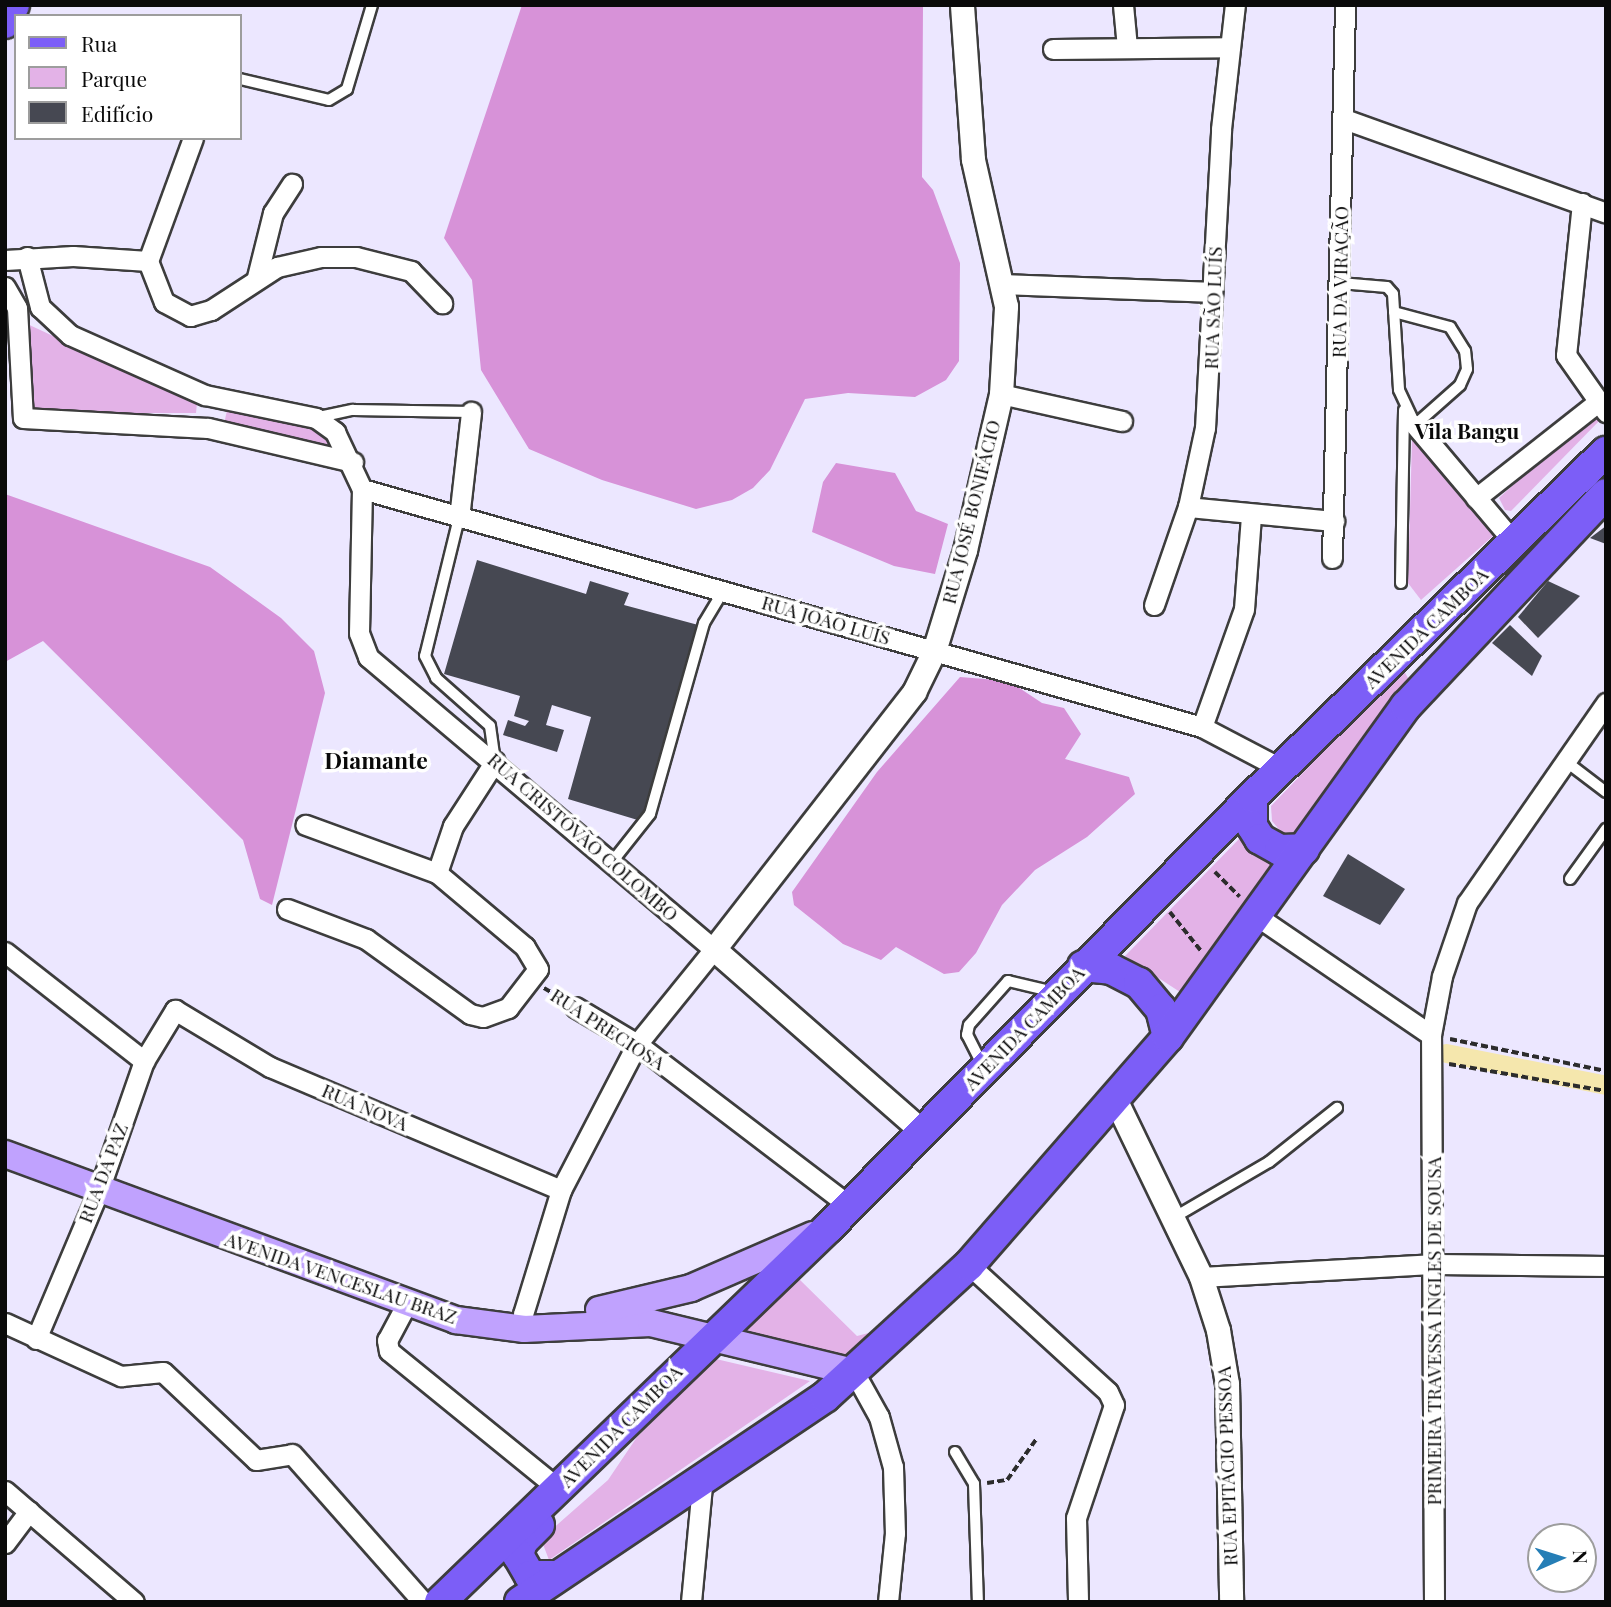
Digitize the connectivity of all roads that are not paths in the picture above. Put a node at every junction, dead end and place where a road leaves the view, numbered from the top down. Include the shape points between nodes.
1 (14, 5) edge
2 (372, 5) edge
3 (962, 5) edge
4 (1123, 5) edge
5 (1235, 5) edge
6 (1345, 5) edge
7 (5, 23) edge
8 (1127, 47) junction
9 (1230, 47) junction
10 (1053, 49) dead end
11 (242, 79) edge
12 (1344, 119) junction
13 (192, 140) edge
14 (292, 184) dead end
15 (1582, 203) junction
16 (1606, 213) edge
17 (27, 257) junction
18 (5, 260) edge
19 (148, 261) junction
20 (257, 277) junction
21 (1004, 284) junction
22 (1340, 284) junction
23 (5, 287) edge
24 (1212, 292) junction
25 (442, 303) dead end
26 (1394, 312) junction
27 (1001, 394) junction
28 (217, 399) junction
29 (1602, 407) edge
30 (471, 412) joint
31 (1409, 417) junction
32 (316, 418) junction
33 (1122, 421) dead end
34 (208, 428) junction
35 (1606, 452) edge
36 (353, 461) junction
37 (362, 489) junction
38 (1604, 497) edge
39 (1476, 498) junction
40 (1188, 507) junction
41 (1251, 515) junction
42 (459, 518) junction
43 (1334, 522) junction
44 (1514, 541) junction
45 (1332, 558) dead end
46 (1401, 583) dead end
47 (723, 591) junction
48 (1154, 605) dead end
49 (934, 651) junction
50 (1606, 703) edge
51 (1202, 727) junction
52 (1564, 760) junction
53 (495, 761) junction
54 (1282, 769) junction
55 (1606, 792) edge
56 (1252, 797) junction
57 (306, 825) dead end
58 (1606, 829) edge
59 (1304, 849) junction
60 (612, 862) junction
61 (437, 873) junction
62 (1570, 879) dead end
63 (1255, 905) junction
64 (287, 909) dead end
65 (714, 949) junction
66 (5, 952) edge
67 (1083, 966) junction
68 (1058, 993) junction
69 (575, 1007) road end
70 (175, 1010) joint
71 (1431, 1035) junction
72 (1168, 1037) junction
73 (637, 1044) junction
74 (144, 1061) junction
75 (985, 1069) junction
76 (1116, 1101) junction
77 (1337, 1108) dead end
78 (923, 1132) junction
79 (5, 1139) edge
80 (5, 1154) edge
81 (101, 1183) junction
82 (561, 1190) junction
83 (850, 1206) junction
84 (1172, 1218) junction
85 (828, 1228) junction
86 (1436, 1264) junction
87 (969, 1265) junction
88 (1606, 1266) edge
89 (1201, 1277) junction
90 (406, 1305) junction
91 (524, 1322) junction
92 (5, 1323) edge
93 (708, 1338) junction
94 (36, 1339) junction
95 (853, 1372) junction
96 (603, 1447) junction
97 (955, 1452) dead end
98 (703, 1474) junction
99 (559, 1489) junction
100 (5, 1491) edge
101 (29, 1511) junction
102 (5, 1543) edge
103 (554, 1576) junction
104 (134, 1602) edge
105 (423, 1602) edge
106 (440, 1602) edge
107 (520, 1602) edge
108 (691, 1602) edge
109 (888, 1602) edge
110 (978, 1602) edge
111 (1078, 1602) edge
112 (1231, 1602) edge
113 (1434, 1602) edge

1 - 7 main road
2 - 11 lane via 347,89 329,100
3 - 21 street, RUA JOSÉ BONIFÁCIO via 973,159
4 - 8 street
5 - 9 street, RUA SÃO LUÍS
6 - 12 street, RUA DA VIRAÇÃO
8 - 9 street
8 - 10 street
9 - 24 street, RUA SÃO LUÍS
12 - 15 street
12 - 22 street, RUA DA VIRAÇÃO
13 - 19 street
14 - 20 street via 273,213
15 - 16 street
15 - 29 street via 1566,355
17 - 18 street
17 - 19 street
17 - 28 street via 40,307 54,323
19 - 20 street via 164,302 190,316 211,310
20 - 25 street via 295,262 356,257 411,271
21 - 24 street
21 - 27 street, RUA JOSÉ BONIFÁCIO
22 - 26 lane via 1387,287
22 - 43 street, RUA DA VIRAÇÃO
23 - 34 street via 17,308 23,418
24 - 40 street, RUA SÃO LUÍS via 1205,428
26 - 31 lane
26 - 31 lane via 1450,327 1465,351 1467,369 1460,385
27 - 33 street
27 - 49 street, RUA JOSÉ BONIFÁCIO via 965,550
28 - 32 street
28 - 34 street
29 - 39 street
30 - 32 lane via 353,410
30 - 42 street
31 - 39 street
31 - 46 lane
32 - 36 street, RUA CRISTÓVÃO COLOMBO via 335,432
34 - 36 street
35 - 44 main road, AVENIDA CAMBOA
36 - 37 street, RUA CRISTÓVÃO COLOMBO
37 - 42 street, RUA JOÃO LUÍS
37 - 53 street, RUA CRISTÓVÃO COLOMBO via 362,647 376,665
38 - 59 main road, AVENIDA CAMBOA via 1406,706
39 - 44 street
40 - 41 street
40 - 48 street, RUA SÃO LUÍS
41 - 43 street
41 - 51 street via 1244,609
42 - 47 street, RUA JOÃO LUÍS
42 - 53 lane via 425,656 436,678 491,726
43 - 45 street, RUA DA VIRAÇÃO
44 - 54 main road, AVENIDA CAMBOA
47 - 49 street, RUA JOÃO LUÍS
47 - 60 lane via 704,622 650,814
49 - 51 street, RUA JOÃO LUÍS
49 - 65 street, RUA JOSÉ BONIFÁCIO via 900,713
50 - 52 street, PRIMEIRA TRAVESSA INGLES DE SOUSA
51 - 54 street, RUA JOÃO LUÍS
52 - 55 lane
52 - 71 street, PRIMEIRA TRAVESSA INGLES DE SOUSA via 1467,903 1451,941
53 - 60 street, RUA CRISTÓVÃO COLOMBO
53 - 61 street via 453,826
54 - 56 main road, AVENIDA CAMBOA
56 - 59 main road via 1252,827 1260,839 1280,850
56 - 67 main road, AVENIDA CAMBOA
57 - 61 street, RUA PRECIOSA
58 - 62 lane
59 - 63 main road, AVENIDA CAMBOA
60 - 65 street, RUA CRISTÓVÃO COLOMBO
61 - 64 street, RUA PRECIOSA via 536,958 534,982 496,1015 470,1014 366,939
63 - 71 street
63 - 72 main road, AVENIDA CAMBOA
65 - 73 street
65 - 78 street, RUA CRISTÓVÃO COLOMBO
66 - 74 street
67 - 68 main road, AVENIDA CAMBOA
67 - 72 main road via 1111,969 1139,983 1161,1009
68 - 75 main road, AVENIDA CAMBOA
68 - 75 lane via 1008,981 968,1025 967,1035
69 - 73 street, RUA PRECIOSA
70 - 74 street, RUA DA PAZ
70 - 82 street, RUA NOVA via 271,1067
71 - 86 street, PRIMEIRA TRAVESSA INGLES DE SOUSA
72 - 76 main road, AVENIDA CAMBOA
73 - 82 street
73 - 83 street, RUA PRECIOSA
74 - 81 street, RUA DA PAZ
75 - 78 main road, AVENIDA CAMBOA
76 - 84 street, RUA EPITÁCIO PESSOA
76 - 87 main road, AVENIDA CAMBOA
77 - 84 lane via 1269,1162
78 - 83 main road, AVENIDA CAMBOA
79 - 81 main road, AVENIDA VENCESLAU BRAZ
80 - 81 main road, AVENIDA VENCESLAU BRAZ
81 - 90 main road, AVENIDA VENCESLAU BRAZ
81 - 91 main road, AVENIDA VENCESLAU BRAZ via 408,1290
81 - 94 street, RUA DA PAZ
82 - 91 street
83 - 85 main road, AVENIDA CAMBOA
84 - 89 street, RUA EPITÁCIO PESSOA
85 - 91 main road, AVENIDA VENCESLAU BRAZ via 691,1288
85 - 93 main road, AVENIDA CAMBOA
86 - 88 street
86 - 89 street
86 - 113 street, PRIMEIRA TRAVESSA INGLES DE SOUSA
87 - 95 main road, AVENIDA CAMBOA
87 - 111 street via 1108,1392 1114,1405 1076,1518
89 - 112 street, RUA EPITÁCIO PESSOA via 1218,1330 1227,1384
90 - 91 main road, AVENIDA VENCESLAU BRAZ via 456,1320
90 - 99 street via 387,1340 389,1351
91 - 93 main road, AVENIDA VENCESLAU BRAZ via 650,1323
92 - 94 street
93 - 95 main road, AVENIDA VENCESLAU BRAZ
93 - 96 main road, AVENIDA CAMBOA
94 - 105 street via 121,1376 158,1372 170,1377 256,1460 266,1461 280,1452 296,1458
95 - 98 main road, AVENIDA CAMBOA via 825,1397
95 - 109 street via 879,1417 893,1467 896,1522
96 - 99 main road, AVENIDA CAMBOA
96 - 103 main road via 583,1481 522,1542 518,1555 530,1576
97 - 110 lane via 974,1484
98 - 103 main road, AVENIDA CAMBOA
98 - 108 street
99 - 106 main road, AVENIDA CAMBOA
100 - 101 street
101 - 102 street
101 - 104 street
103 - 107 main road, AVENIDA CAMBOA

